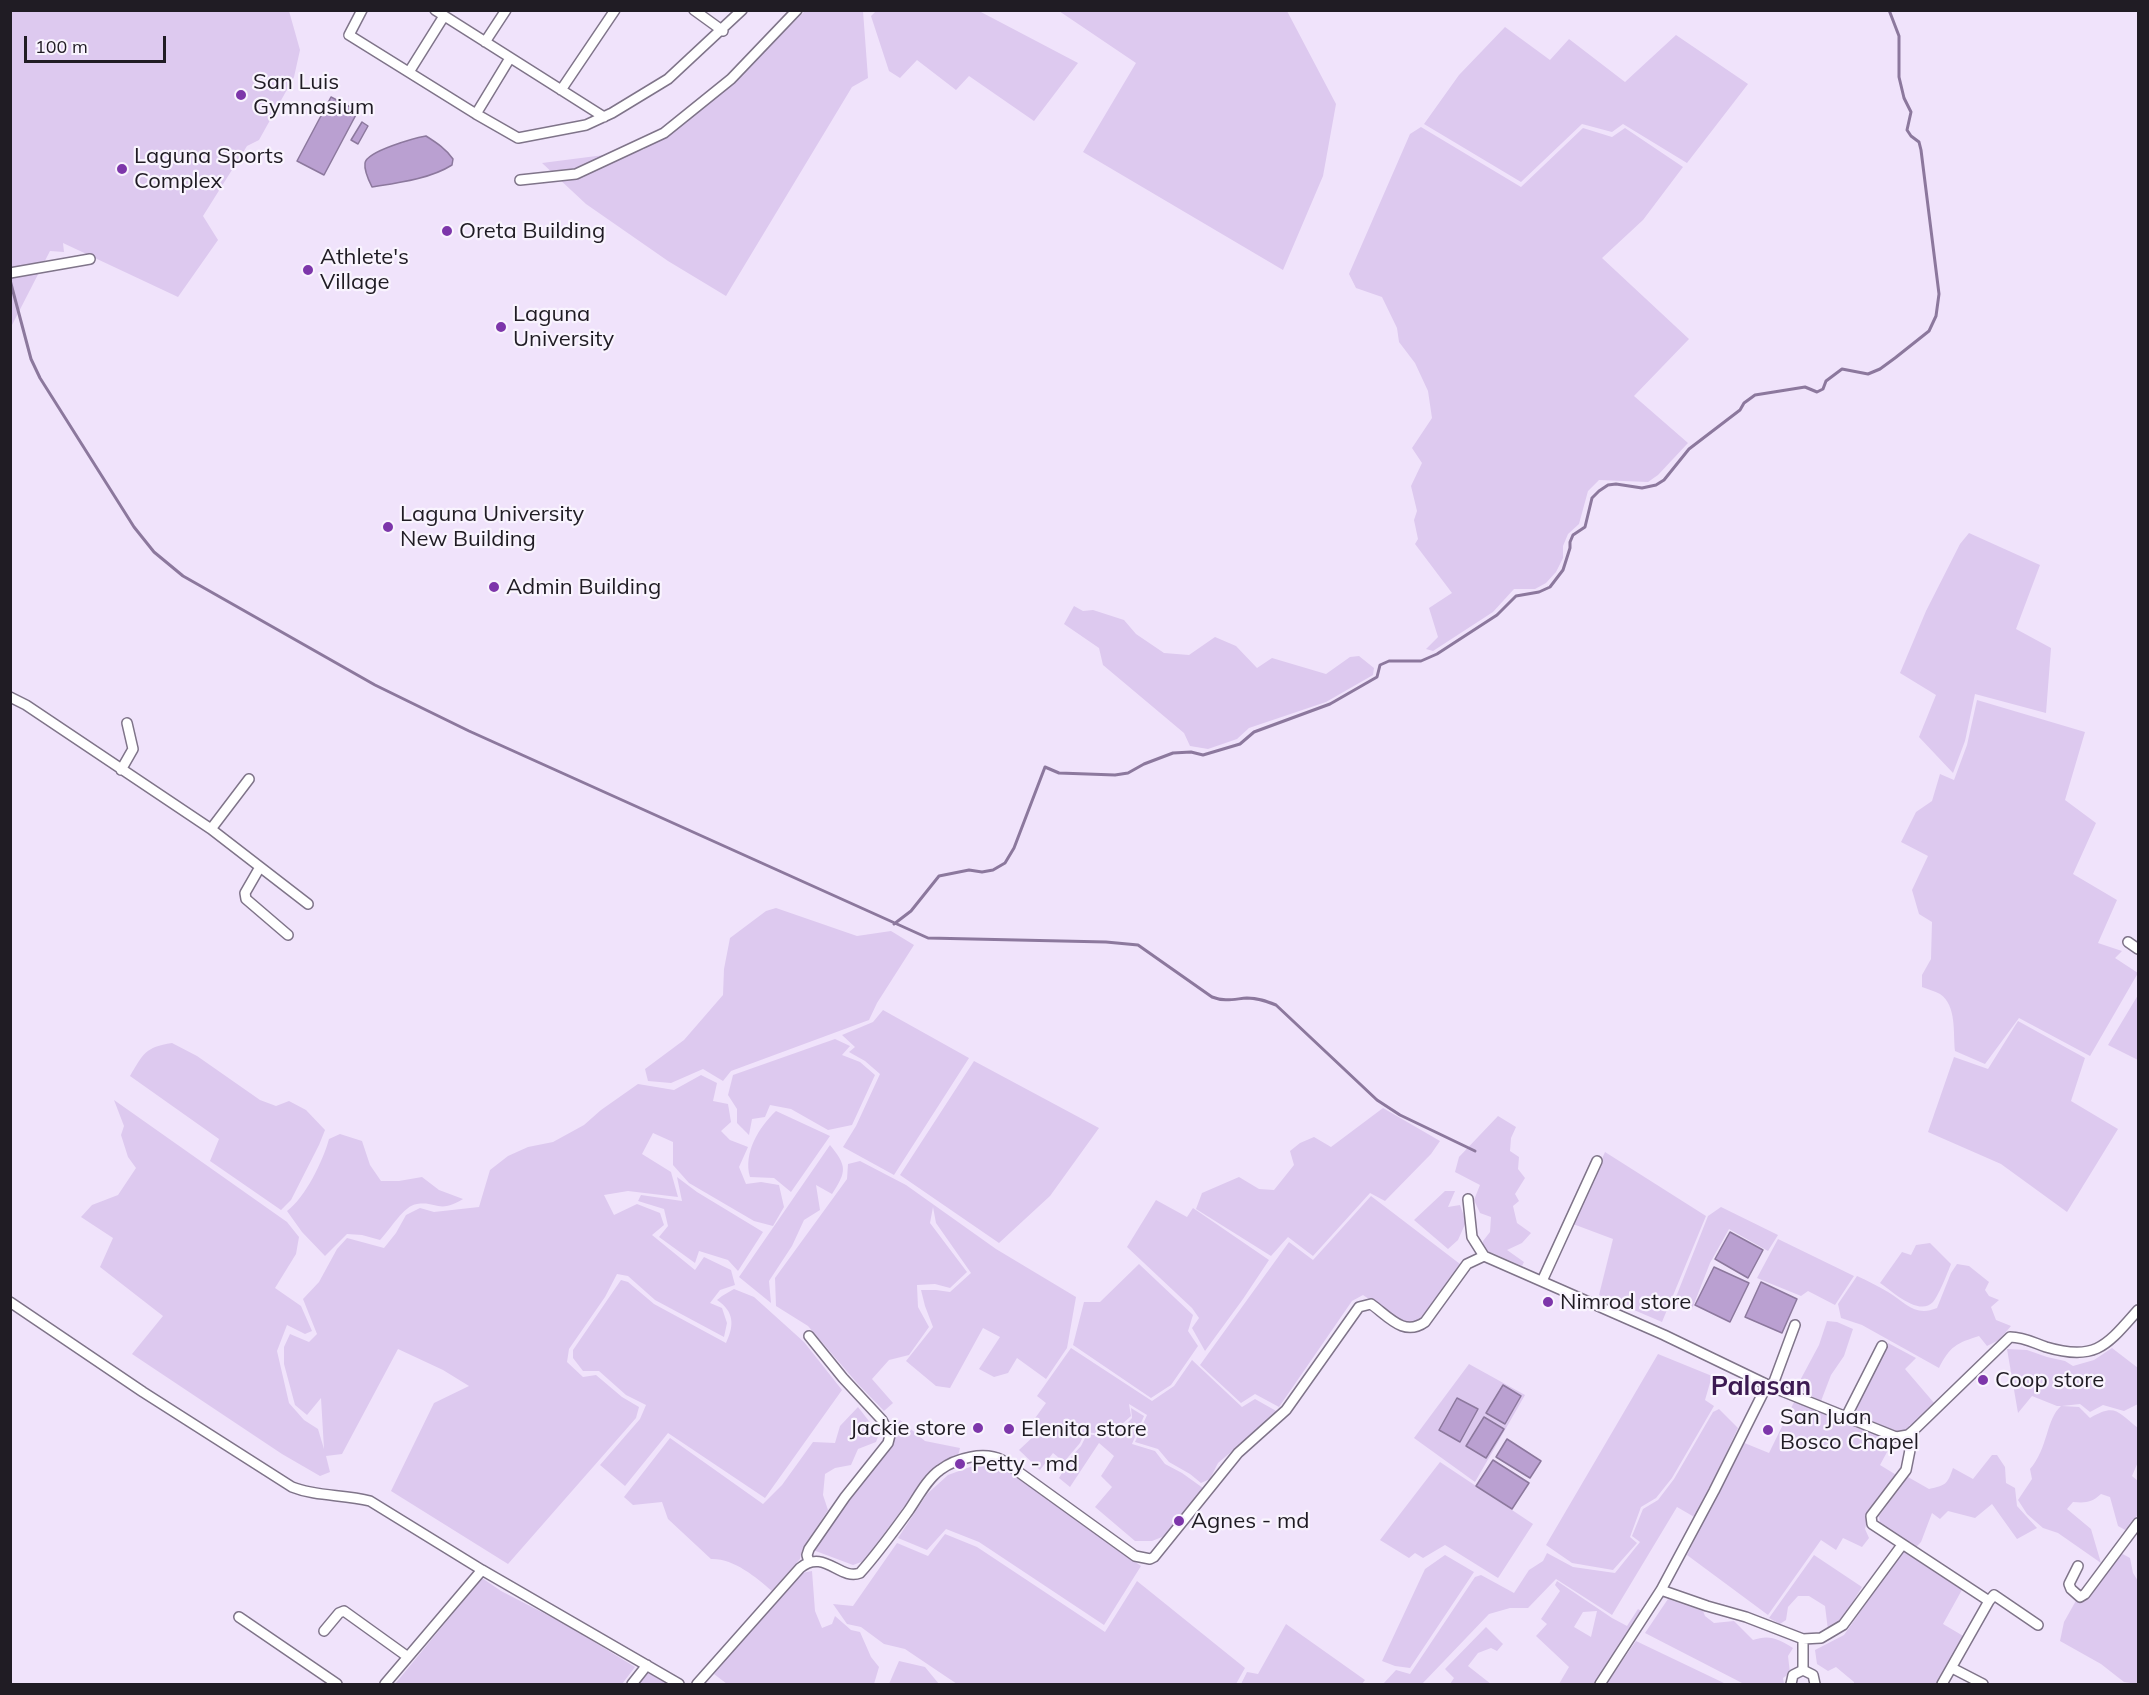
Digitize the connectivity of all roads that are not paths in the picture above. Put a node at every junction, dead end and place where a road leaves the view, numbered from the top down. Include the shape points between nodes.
1 (362, 10) edge
2 (435, 10) edge
3 (506, 10) edge
4 (615, 10) edge
5 (694, 10) edge
6 (742, 10) edge
7 (797, 10) edge
8 (444, 16) junction
9 (723, 31) junction
10 (485, 42) junction
11 (510, 57) junction
12 (409, 72) junction
13 (561, 90) junction
14 (476, 114) junction
15 (604, 117) junction
16 (520, 180) dead end
17 (90, 259) dead end
18 (10, 273) edge
19 (10, 697) edge
20 (127, 723) dead end
21 (121, 770) junction
22 (249, 779) dead end
23 (212, 829) junction
24 (260, 867) junction
25 (308, 903) dead end
26 (288, 935) dead end
27 (2128, 942) dead end
28 (2139, 949) edge
29 (1597, 1161) dead end
30 (1468, 1199) dead end
31 (1484, 1256) junction
32 (1542, 1281) junction
33 (10, 1302) edge
34 (2139, 1310) edge
35 (1795, 1325) dead end
36 (809, 1336) dead end
37 (1882, 1346) dead end
38 (1770, 1386) junction
39 (1846, 1417) junction
40 (1914, 1430) junction
41 (2139, 1523) edge
42 (1902, 1545) junction
43 (809, 1562) junction
44 (2078, 1566) dead end
45 (482, 1570) junction
46 (1661, 1590) junction
47 (1989, 1600) junction
48 (239, 1617) dead end
49 (2038, 1625) dead end
50 (324, 1631) dead end
51 (1803, 1639) junction
52 (408, 1657) junction
53 (647, 1665) junction
54 (1952, 1668) junction
55 (1803, 1670) junction
56 (337, 1684) edge
57 (385, 1684) edge
58 (632, 1684) edge
59 (679, 1684) edge
60 (697, 1684) edge
61 (1600, 1684) edge
62 (1791, 1684) edge
63 (1815, 1684) edge
64 (1942, 1684) edge
65 (1983, 1684) edge

1 - 12 street via 349,35
2 - 8 street
3 - 10 street
4 - 13 street
5 - 9 street
6 - 9 street
7 - 16 street via 731,79 664,133 576,174
8 - 10 street
8 - 12 street
9 - 15 street via 668,79
10 - 11 street
11 - 13 street
11 - 14 street
12 - 14 street
13 - 15 street
14 - 15 street via 518,138 586,125
17 - 18 street
19 - 21 street
20 - 21 street via 133,749
21 - 23 street
22 - 23 street
23 - 24 street
24 - 25 street
24 - 26 street via 245,893 246,899
27 - 28 street
29 - 32 street
30 - 31 street via 1472,1238
31 - 32 street
31 - 43 street via 1467,1263 1416,1329 1405,1328 1371,1304 1359,1308 1286,1410 1229,1463 1150,1559 1136,1556 1002,1460 983,1455 939,1470 858,1574 821,1561
32 - 38 street
33 - 45 street via 292,1487 311,1494 370,1501
34 - 40 street via 2104,1346 2091,1352 2076,1354 2010,1337
35 - 38 street
36 - 43 street via 882,1420 890,1435 888,1443 809,1549
37 - 39 street
38 - 39 street
38 - 46 street
39 - 40 street via 1896,1437
40 - 42 street via 1906,1470 1871,1516 1872,1524
41 - 44 street via 2080,1597 2069,1584
42 - 47 street
42 - 51 street via 1843,1625 1821,1638
43 - 60 street
45 - 52 street
45 - 53 street
46 - 51 street
46 - 61 street
47 - 49 street via 1994,1595
47 - 54 street
48 - 56 street
50 - 52 street via 344,1611
51 - 55 street
52 - 57 street
53 - 58 street
53 - 59 street
54 - 64 street
54 - 65 street
55 - 62 street via 1792,1675
55 - 63 street via 1813,1676

